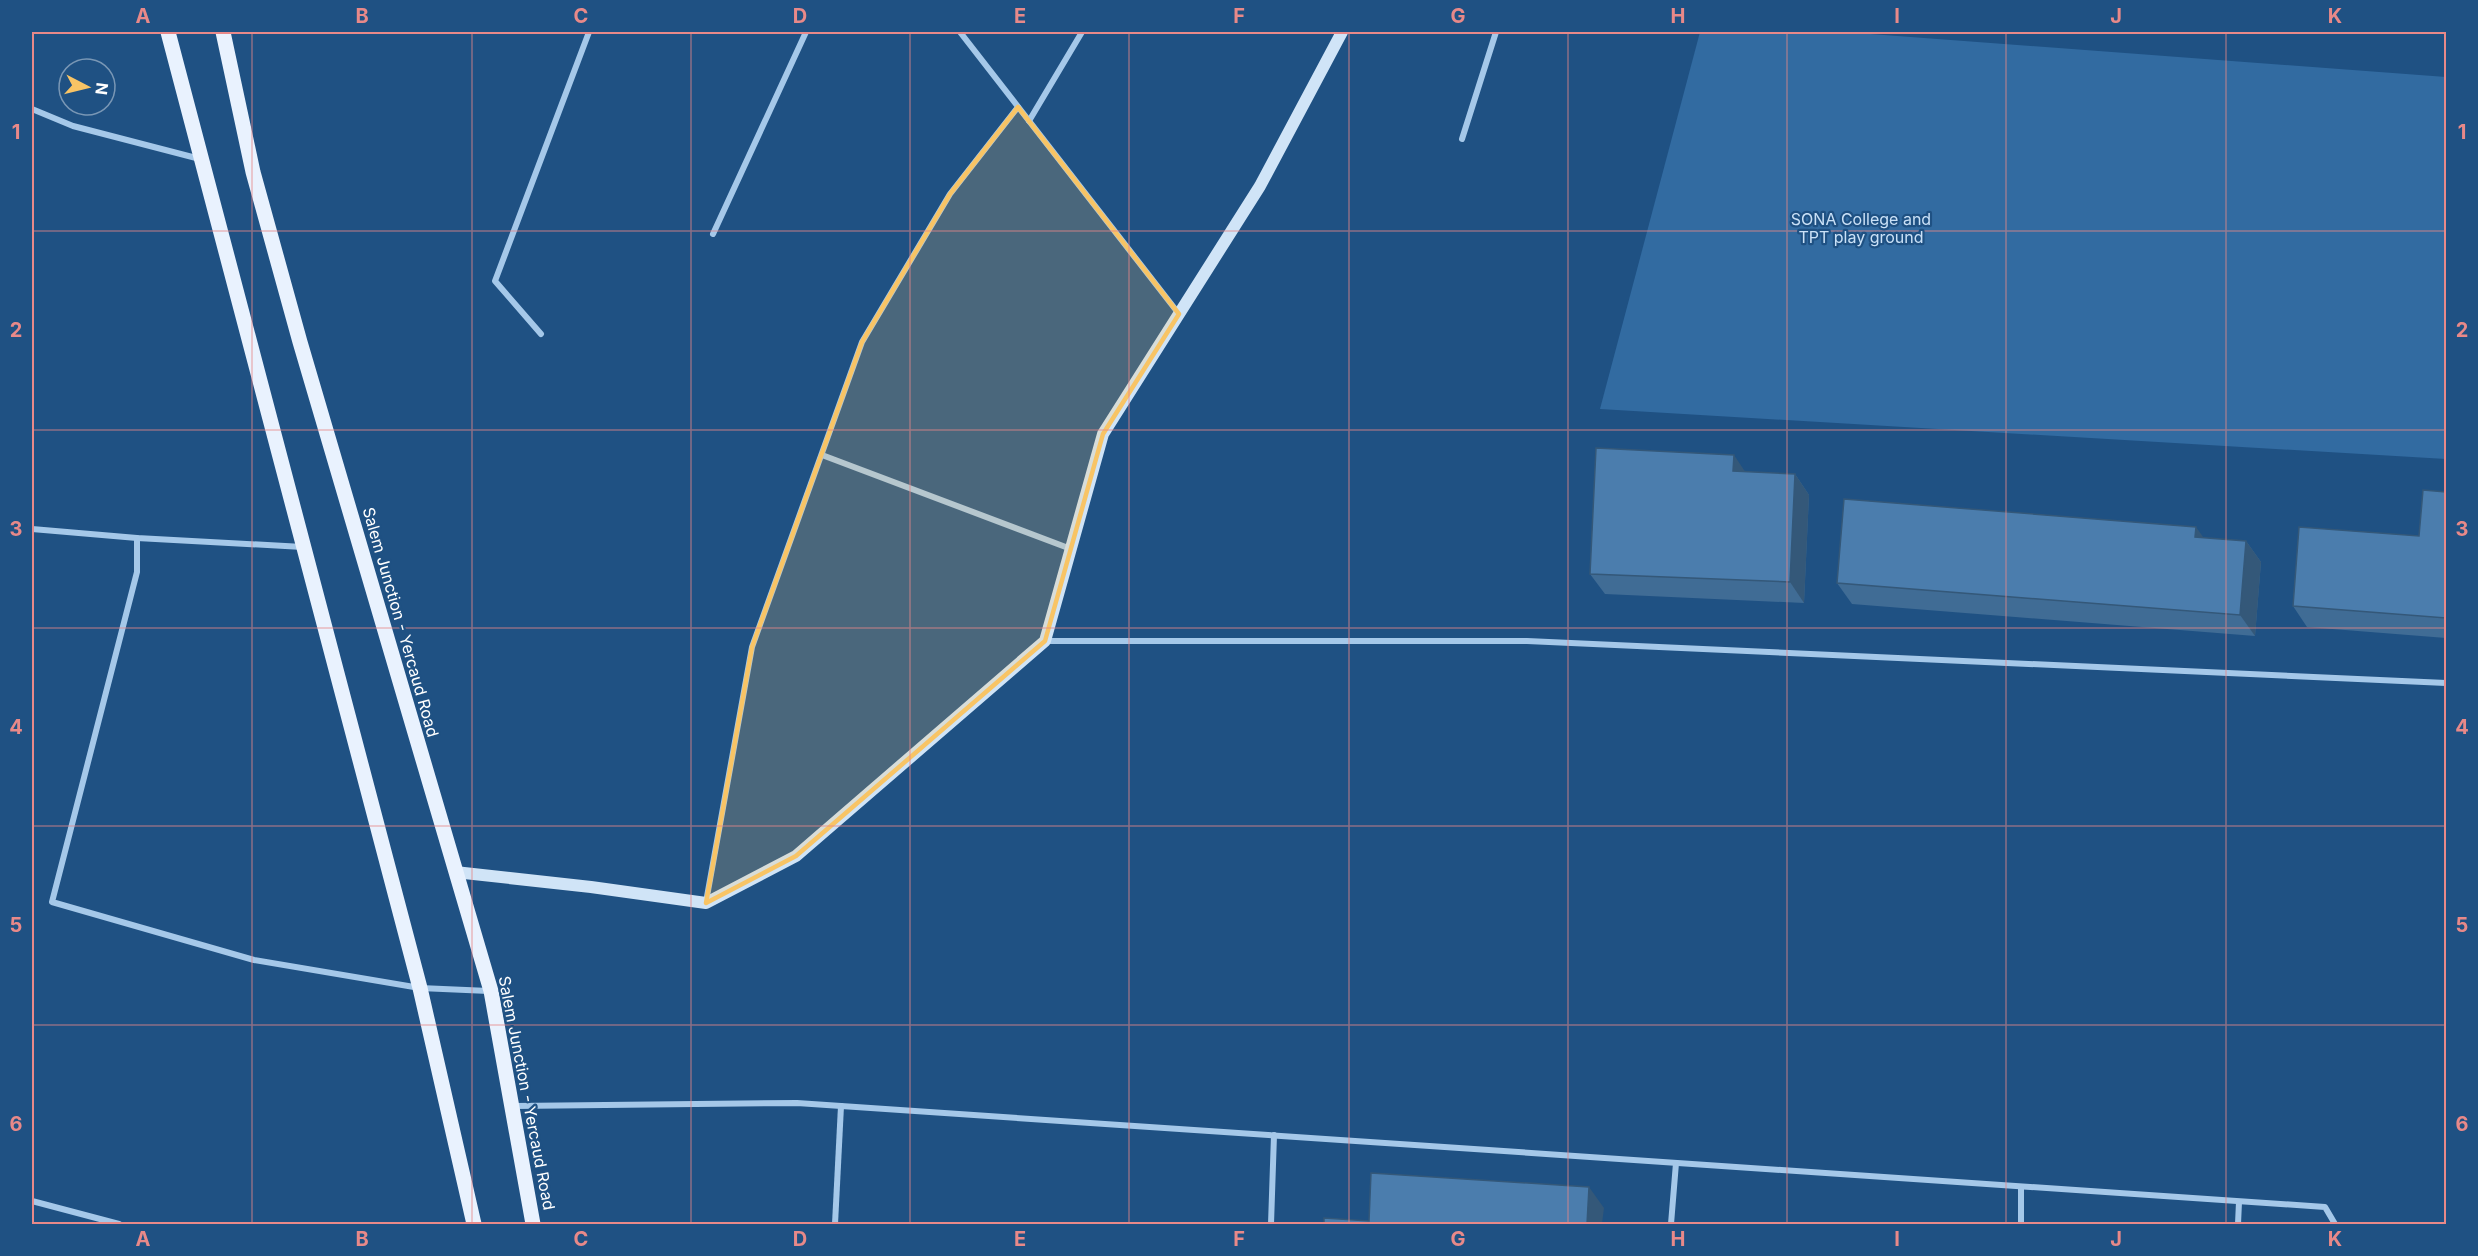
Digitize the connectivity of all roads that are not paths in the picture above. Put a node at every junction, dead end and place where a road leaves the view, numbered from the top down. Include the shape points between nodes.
1 (168, 32) edge
2 (223, 32) edge
3 (589, 32) edge
4 (806, 32) edge
5 (960, 32) edge
6 (1082, 32) edge
7 (1342, 32) edge
8 (1496, 32) edge
9 (1018, 107) junction
10 (32, 109) edge
11 (1029, 121) junction
12 (1462, 139) dead end
13 (201, 159) junction
14 (713, 234) dead end
15 (1179, 314) junction
16 (540, 334) dead end
17 (822, 455) junction
18 (32, 529) edge
19 (137, 538) junction
20 (303, 547) junction
21 (1071, 549) junction
22 (1045, 641) junction
23 (2446, 682) edge
24 (455, 872) junction
25 (706, 903) junction
26 (420, 988) junction
27 (491, 991) junction
28 (513, 1106) junction
29 (841, 1107) junction
30 (1274, 1136) junction
31 (1676, 1163) junction
32 (2021, 1187) junction
33 (32, 1201) edge
34 (2239, 1202) junction
35 (119, 1224) edge
36 (474, 1224) edge
37 (534, 1224) edge
38 (835, 1224) edge
39 (1271, 1224) edge
40 (1671, 1224) edge
41 (2021, 1224) edge
42 (2238, 1224) edge
43 (2335, 1224) edge

1 - 13 main road
2 - 24 main road, Salem Junction - Yercaud Road via 253,172
3 - 16 street via 495,281
4 - 14 street
5 - 9 street
6 - 11 street
7 - 15 street via 1260,186
8 - 12 street
9 - 11 street
9 - 17 street via 950,194 862,342
10 - 13 street via 73,126
11 - 15 street
13 - 20 main road
15 - 21 street via 1103,434
17 - 21 street
17 - 25 street via 752,646
18 - 19 street
19 - 20 street
19 - 26 street via 137,572 52,902 254,960
20 - 26 main road
21 - 22 street
22 - 23 street via 1527,641
22 - 25 street via 795,856
24 - 25 street
24 - 27 main road, Salem Junction - Yercaud Road
26 - 27 street
26 - 36 main road
27 - 28 main road, Salem Junction - Yercaud Road
28 - 29 street via 797,1103
28 - 37 main road, Salem Junction - Yercaud Road
29 - 30 street
29 - 38 street
30 - 31 street
30 - 39 street
31 - 32 street
31 - 40 street
32 - 34 street
32 - 41 street
33 - 35 street
34 - 42 street
34 - 43 street via 2325,1207

